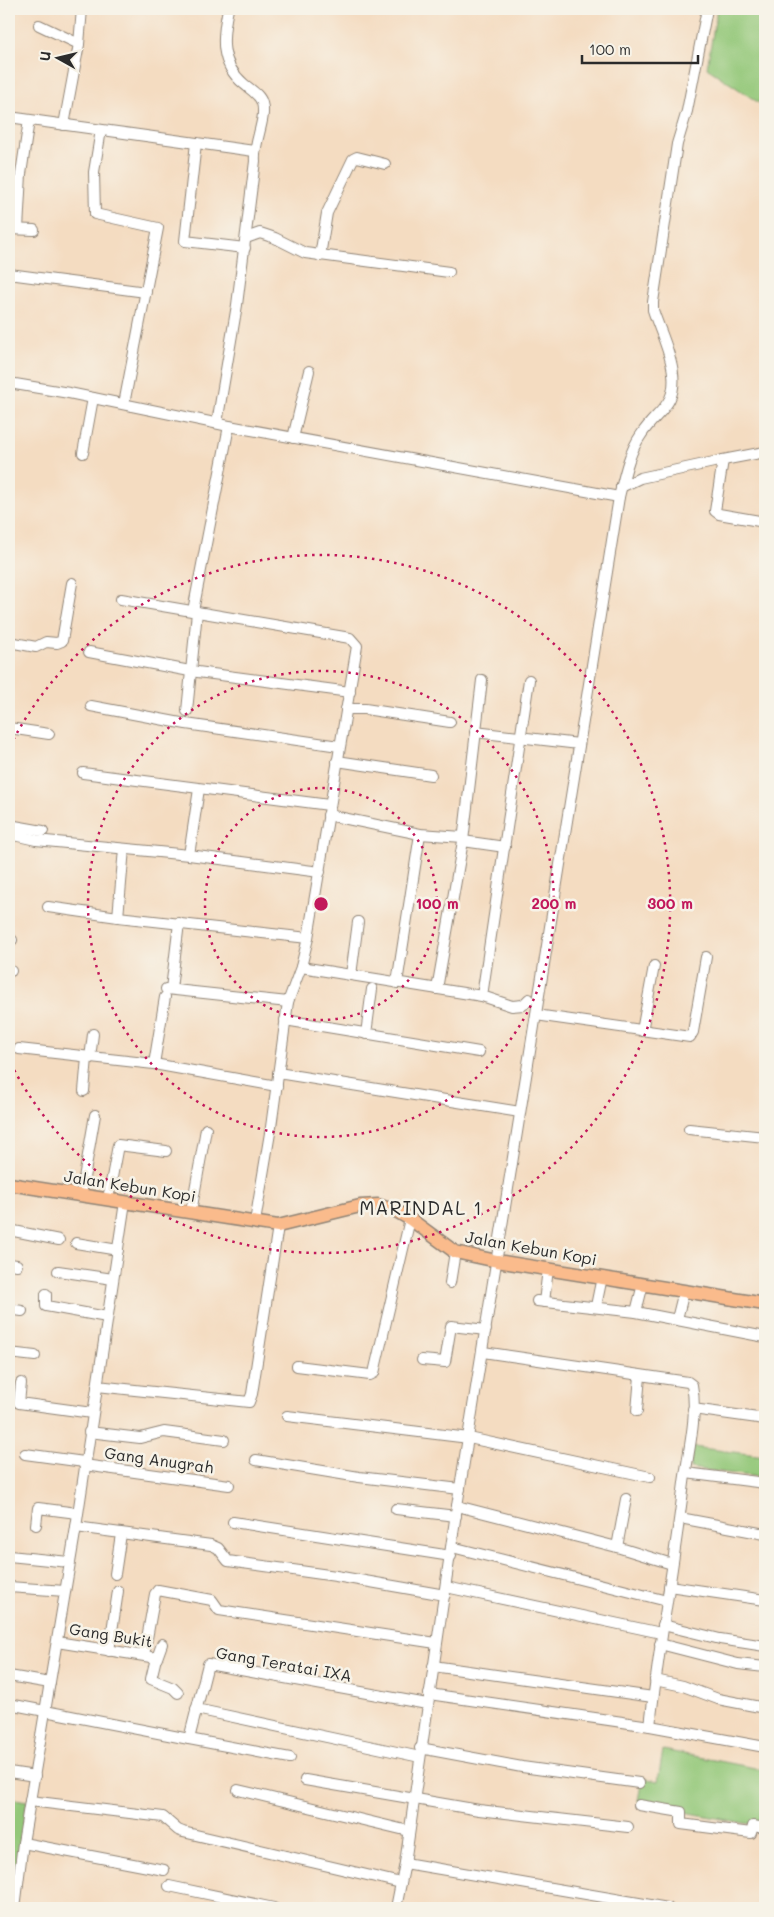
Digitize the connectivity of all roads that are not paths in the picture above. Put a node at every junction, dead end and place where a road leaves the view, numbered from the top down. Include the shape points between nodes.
1 (82, 9) edge
2 (228, 9) edge
3 (707, 9) edge
4 (40, 25) dead end
5 (79, 44) junction
6 (9, 117) edge
7 (28, 120) junction
8 (64, 125) junction
9 (101, 130) junction
10 (196, 143) junction
11 (254, 150) junction
12 (385, 164) dead end
13 (13, 229) edge
14 (34, 230) dead end
15 (246, 243) junction
16 (320, 256) junction
17 (449, 272) dead end
18 (9, 274) edge
19 (146, 292) junction
20 (308, 371) dead end
21 (9, 383) edge
22 (93, 398) junction
23 (124, 404) junction
24 (217, 423) junction
25 (229, 426) junction
26 (293, 438) junction
27 (765, 452) edge
28 (84, 453) dead end
29 (723, 460) junction
30 (620, 492) junction
31 (765, 522) edge
32 (72, 583) dead end
33 (121, 600) dead end
34 (195, 612) junction
35 (9, 642) edge
36 (89, 652) dead end
37 (190, 671) junction
38 (482, 680) dead end
39 (528, 680) dead end
40 (350, 692) junction
41 (91, 706) dead end
42 (346, 709) junction
43 (187, 711) dead end
44 (450, 722) dead end
45 (9, 728) edge
46 (475, 732) junction
47 (49, 734) dead end
48 (520, 737) junction
49 (579, 744) junction
50 (340, 746) junction
51 (337, 761) junction
52 (83, 773) dead end
53 (431, 775) dead end
54 (199, 789) junction
55 (329, 810) junction
56 (9, 825) edge
57 (43, 831) dead end
58 (9, 834) edge
59 (420, 834) junction
60 (463, 839) junction
61 (505, 847) junction
62 (124, 849) junction
63 (188, 855) junction
64 (320, 872) junction
65 (48, 907) dead end
66 (118, 917) junction
67 (358, 922) dead end
68 (180, 923) junction
69 (308, 938) junction
70 (706, 957) dead end
71 (654, 966) dead end
72 (300, 968) junction
73 (351, 975) junction
74 (397, 983) junction
75 (372, 989) dead end
76 (437, 989) junction
77 (167, 992) junction
78 (482, 996) junction
79 (529, 999) dead end
80 (288, 1002) junction
81 (536, 1015) junction
82 (285, 1020) junction
83 (642, 1031) junction
84 (93, 1034) dead end
85 (366, 1034) junction
86 (19, 1049) dead end
87 (479, 1052) dead end
88 (89, 1058) junction
89 (154, 1064) junction
90 (278, 1073) junction
91 (277, 1086) junction
92 (84, 1091) dead end
93 (520, 1112) junction
94 (95, 1115) dead end
95 (206, 1129) dead end
96 (688, 1129) dead end
97 (765, 1137) edge
98 (166, 1151) dead end
99 (9, 1184) edge
100 (81, 1195) junction
101 (108, 1199) junction
102 (125, 1202) junction
103 (191, 1212) junction
104 (410, 1219) junction
105 (255, 1222) junction
106 (278, 1226) junction
107 (9, 1230) edge
108 (59, 1240) dead end
109 (76, 1243) dead end
110 (118, 1250) junction
111 (455, 1252) junction
112 (497, 1261) junction
113 (548, 1269) junction
114 (58, 1271) dead end
115 (602, 1277) junction
116 (112, 1280) junction
117 (450, 1283) dead end
118 (643, 1284) junction
119 (684, 1291) junction
120 (46, 1294) dead end
121 (765, 1304) edge
122 (596, 1306) junction
123 (9, 1309) edge
124 (22, 1311) dead end
125 (636, 1312) junction
126 (107, 1316) junction
127 (677, 1319) junction
128 (486, 1330) junction
129 (765, 1337) edge
130 (483, 1352) junction
131 (9, 1353) edge
132 (35, 1356) dead end
133 (422, 1360) dead end
134 (297, 1366) dead end
135 (640, 1376) junction
136 (21, 1383) dead end
137 (97, 1386) junction
138 (694, 1409) junction
139 (637, 1411) dead end
140 (92, 1413) junction
141 (287, 1416) dead end
142 (765, 1419) edge
143 (89, 1432) junction
144 (469, 1438) junction
145 (224, 1440) dead end
146 (25, 1454) dead end
147 (256, 1460) dead end
148 (84, 1463) junction
149 (686, 1472) junction
150 (650, 1476) dead end
151 (765, 1482) edge
152 (229, 1485) dead end
153 (460, 1489) junction
154 (626, 1499) dead end
155 (396, 1509) dead end
156 (456, 1511) junction
157 (77, 1513) junction
158 (680, 1518) junction
159 (233, 1522) dead end
160 (36, 1525) dead end
161 (76, 1527) junction
162 (121, 1534) junction
163 (765, 1534) edge
164 (617, 1547) junction
165 (451, 1551) junction
166 (9, 1556) edge
167 (69, 1562) junction
168 (672, 1564) junction
169 (115, 1574) dead end
170 (669, 1586) junction
171 (9, 1587) edge
172 (65, 1591) junction
173 (118, 1591) dead end
174 (445, 1591) junction
175 (765, 1600) edge
176 (667, 1601) junction
177 (662, 1629) junction
178 (57, 1642) junction
179 (436, 1643) junction
180 (162, 1644) dead end
181 (660, 1644) junction
182 (765, 1646) edge
183 (108, 1651) junction
184 (144, 1656) junction
185 (158, 1657) junction
186 (433, 1666) junction
187 (765, 1666) edge
188 (9, 1676) edge
189 (655, 1680) junction
190 (50, 1683) junction
191 (178, 1694) dead end
192 (653, 1697) junction
193 (428, 1699) junction
194 (9, 1704) edge
195 (765, 1708) edge
196 (196, 1709) junction
197 (45, 1710) junction
198 (650, 1726) junction
199 (189, 1739) junction
200 (765, 1747) edge
201 (420, 1752) junction
202 (290, 1758) dead end
203 (9, 1772) edge
204 (35, 1776) junction
205 (305, 1780) dead end
206 (639, 1783) dead end
207 (238, 1790) dead end
208 (414, 1798) junction
209 (30, 1801) junction
210 (639, 1805) dead end
211 (628, 1827) dead end
212 (765, 1828) edge
213 (409, 1831) junction
214 (23, 1843) junction
215 (405, 1862) junction
216 (164, 1870) dead end
217 (401, 1883) junction
218 (170, 1886) dead end
219 (15, 1908) edge
220 (274, 1908) edge
221 (396, 1908) edge
222 (668, 1908) edge

1 - 5 street
2 - 11 street via 223,34 227,63 263,105
3 - 30 street via 687,111 676,144 653,302 673,372 673,391 668,406 641,434
4 - 5 street
5 - 8 street
6 - 7 street
7 - 8 street
7 - 13 street
8 - 9 street
9 - 10 street
9 - 19 street via 94,172 94,211 99,216 158,228
10 - 11 street
10 - 15 street via 185,241
11 - 15 street
12 - 16 street via 366,158 353,159 327,213
13 - 14 street
15 - 16 street via 260,233 305,253
15 - 24 street
16 - 17 street
18 - 19 street
19 - 23 street
20 - 26 street
21 - 22 street
22 - 23 street
22 - 28 street
23 - 24 street
24 - 25 street
25 - 26 street
25 - 34 street
26 - 30 street
27 - 29 street
29 - 30 street via 640,478
29 - 31 street via 715,511
30 - 49 street
32 - 35 street via 62,641 46,642 36,647
33 - 34 street
34 - 37 street
34 - 40 street via 350,638 357,646
36 - 37 street
37 - 40 street
37 - 43 street
38 - 46 street
39 - 48 street
40 - 42 street
41 - 50 street via 186,724
42 - 44 street
42 - 50 street
45 - 47 street
46 - 48 street
46 - 60 street
48 - 49 street
48 - 61 street
49 - 81 street
50 - 51 street
51 - 53 street
51 - 55 street
52 - 54 street
54 - 55 street
54 - 63 street
55 - 59 street
55 - 64 street
56 - 57 street
58 - 62 street
59 - 60 street
59 - 74 street
60 - 61 street
60 - 76 street
61 - 78 street
62 - 63 street
62 - 66 street
63 - 64 street
64 - 69 street
65 - 66 street
66 - 68 street
67 - 73 street
68 - 69 street
68 - 77 street
69 - 72 street
70 - 83 street via 692,1036
71 - 83 street
72 - 73 street
72 - 80 street
73 - 74 street
74 - 76 street
75 - 85 street
76 - 78 street
77 - 80 street
77 - 89 street
78 - 79 street via 512,1006 523,1005
80 - 82 street
81 - 83 street
81 - 93 street
82 - 85 street
82 - 90 street
84 - 88 street
85 - 87 street
86 - 88 street
88 - 89 street
88 - 92 street
89 - 91 street
90 - 91 street
90 - 93 street
91 - 105 street
93 - 112 street
94 - 100 street
95 - 103 street
96 - 97 street
98 - 101 street via 118,1145
99 - 100 main road, Jalan Kebun Kopi
100 - 101 main road, Jalan Kebun Kopi
101 - 102 main road, Jalan Kebun Kopi
102 - 103 main road, Jalan Kebun Kopi
102 - 110 street
103 - 105 main road, Jalan Kebun Kopi
104 - 106 main road, Jalan Kebun Kopi via 378,1206 360,1206
104 - 111 main road, Jalan Kebun Kopi
104 - 134 street via 373,1375
105 - 106 main road, Jalan Kebun Kopi
106 - 137 street via 249,1402
107 - 108 street
109 - 110 street
110 - 116 street
111 - 112 main road, Jalan Kebun Kopi
111 - 117 street
112 - 113 main road, Jalan Kebun Kopi
112 - 128 street
113 - 115 main road, Jalan Kebun Kopi
113 - 122 street via 541,1302
114 - 116 street
115 - 118 main road, Jalan Kebun Kopi
115 - 122 street
116 - 126 street
118 - 119 main road, Jalan Kebun Kopi
118 - 125 street
119 - 121 main road, Jalan Kebun Kopi
119 - 127 street
120 - 126 street via 46,1306
122 - 125 street
123 - 124 street
125 - 127 street
126 - 137 street
127 - 129 street
128 - 130 street
128 - 133 street via 451,1326 445,1362
130 - 135 street
130 - 144 street
131 - 132 street
135 - 138 street via 690,1382
135 - 139 street
136 - 140 street via 19,1403
137 - 140 street
138 - 142 street
138 - 149 street
140 - 143 street
141 - 144 street
143 - 145 street via 140,1438 164,1432
143 - 148 street
144 - 150 street
144 - 153 street
146 - 148 street, Gang Anugrah
147 - 153 street
148 - 152 street, Gang Anugrah
148 - 157 street
149 - 151 street
149 - 158 street
153 - 156 street
154 - 164 street
155 - 156 street
156 - 164 street
156 - 165 street
157 - 160 street via 38,1508
157 - 161 street
158 - 163 street
158 - 168 street
159 - 165 street
161 - 162 street
161 - 167 street
162 - 169 street
162 - 174 street via 215,1546 228,1561
164 - 168 street
165 - 174 street
165 - 176 street
166 - 167 street
167 - 172 street
168 - 170 street
170 - 175 street
170 - 176 street
171 - 172 street
172 - 178 street
173 - 183 street
174 - 177 street
174 - 179 street
176 - 177 street
177 - 181 street
177 - 182 street
178 - 183 street, Gang Bukit
178 - 190 street
179 - 184 street via 218,1610 212,1600 158,1590 154,1594
179 - 186 street
180 - 185 street
181 - 187 street via 738,1664
181 - 189 street
183 - 184 street, Gang Bukit
184 - 185 street, Gang Bukit
185 - 191 street via 151,1679 173,1688
186 - 192 street
186 - 193 street
188 - 190 street
189 - 192 street
189 - 195 street via 718,1699
190 - 197 street
192 - 198 street
193 - 196 street, Gang Teratai IXA via 208,1664
193 - 198 street
193 - 201 street
194 - 197 street
196 - 199 street, Gang Teratai IXA
196 - 201 street
197 - 199 street
197 - 204 street
198 - 200 street
199 - 202 street
201 - 206 street
201 - 208 street
203 - 204 street
204 - 209 street
205 - 208 street
207 - 213 street
208 - 211 street via 479,1810
208 - 213 street
209 - 214 street
209 - 217 street via 164,1817 183,1832
210 - 212 street via 681,1812 682,1824 751,1833 753,1826
213 - 215 street
214 - 216 street
214 - 219 street
215 - 217 street
215 - 222 street
217 - 221 street
218 - 220 street

